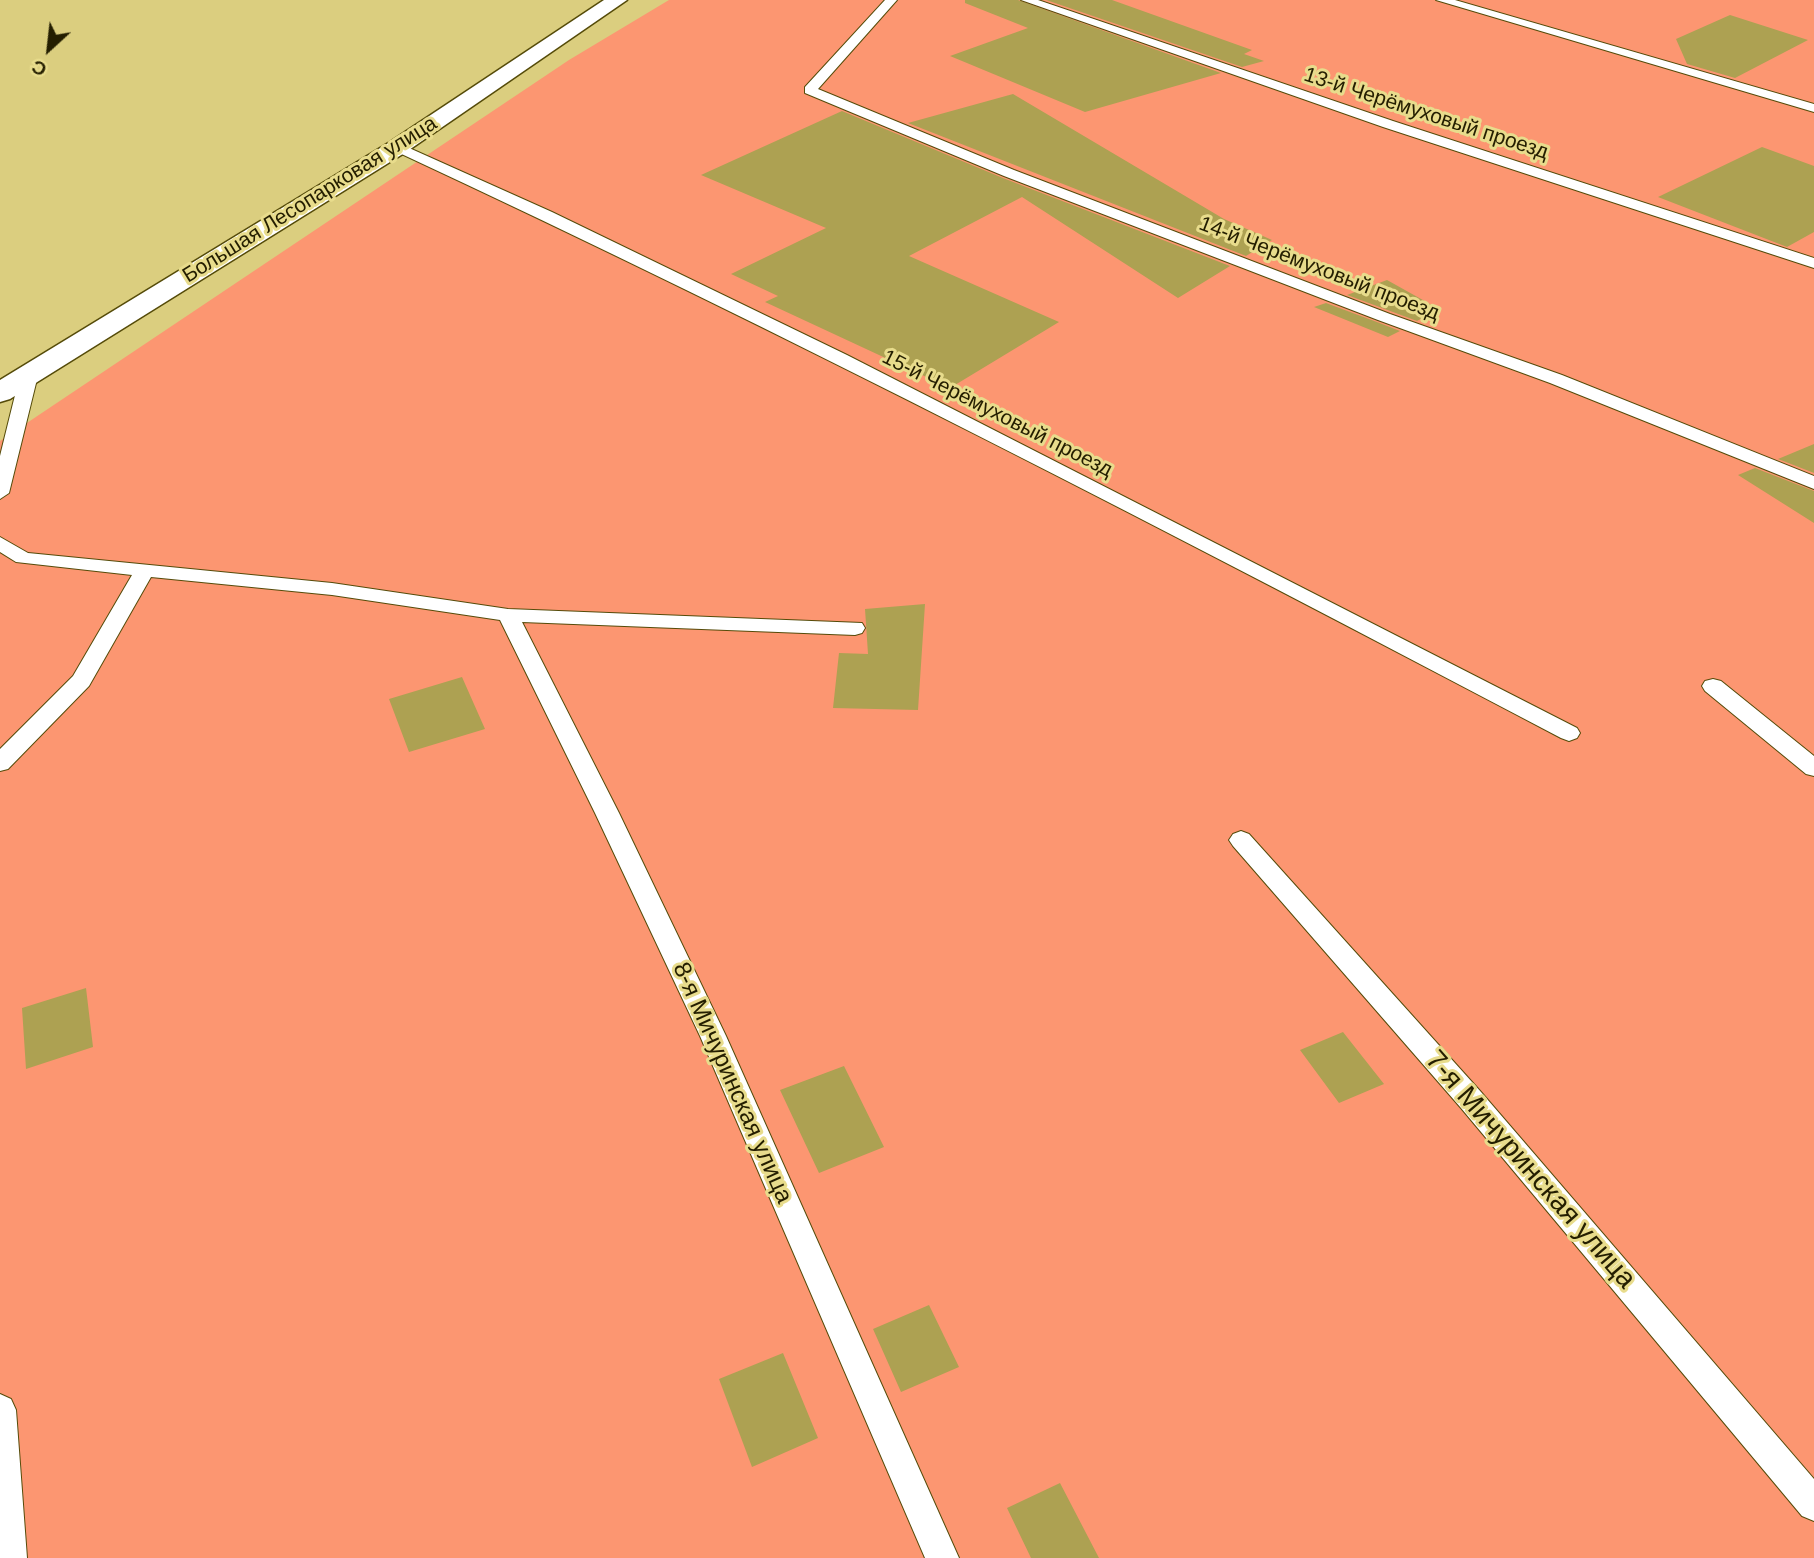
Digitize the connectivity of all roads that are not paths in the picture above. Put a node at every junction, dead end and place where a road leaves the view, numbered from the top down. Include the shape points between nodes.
1 (617, 0) edge
2 (891, 0) edge
3 (1027, 0) edge
4 (1442, 0) edge
5 (1814, 108) edge
6 (398, 147) junction
7 (1814, 263) edge
8 (29, 375) junction
9 (0, 393) edge
10 (1814, 483) edge
11 (0, 493) edge
12 (0, 543) edge
13 (145, 570) junction
14 (508, 615) junction
15 (855, 628) dead end
16 (1713, 686) dead end
17 (1569, 733) dead end
18 (0, 763) edge
19 (1814, 768) edge
20 (1241, 840) dead end
21 (0, 1410) edge
22 (1814, 1504) edge
23 (10, 1558) edge
24 (942, 1558) edge

1 - 6 main road, Большая Лесопарковая улица
2 - 10 lane, 14-й Черёмуховый проезд via 810,90 1022,178 1556,379
3 - 7 lane, 13-й Черёмуховый проезд
4 - 5 lane
6 - 8 main road, Большая Лесопарковая улица
6 - 17 lane, 15-й Черёмуховый проезд via 619,249
8 - 9 main road, Большая Лесопарковая улица
8 - 11 lane
12 - 13 lane via 23,558
13 - 14 lane via 332,589
13 - 18 lane via 81,681
14 - 15 lane
14 - 24 lane, 8-я Мичуринская улица via 713,1036
16 - 19 lane
20 - 22 lane, 7-я Мичуринская улица via 1471,1100
21 - 23 lane

